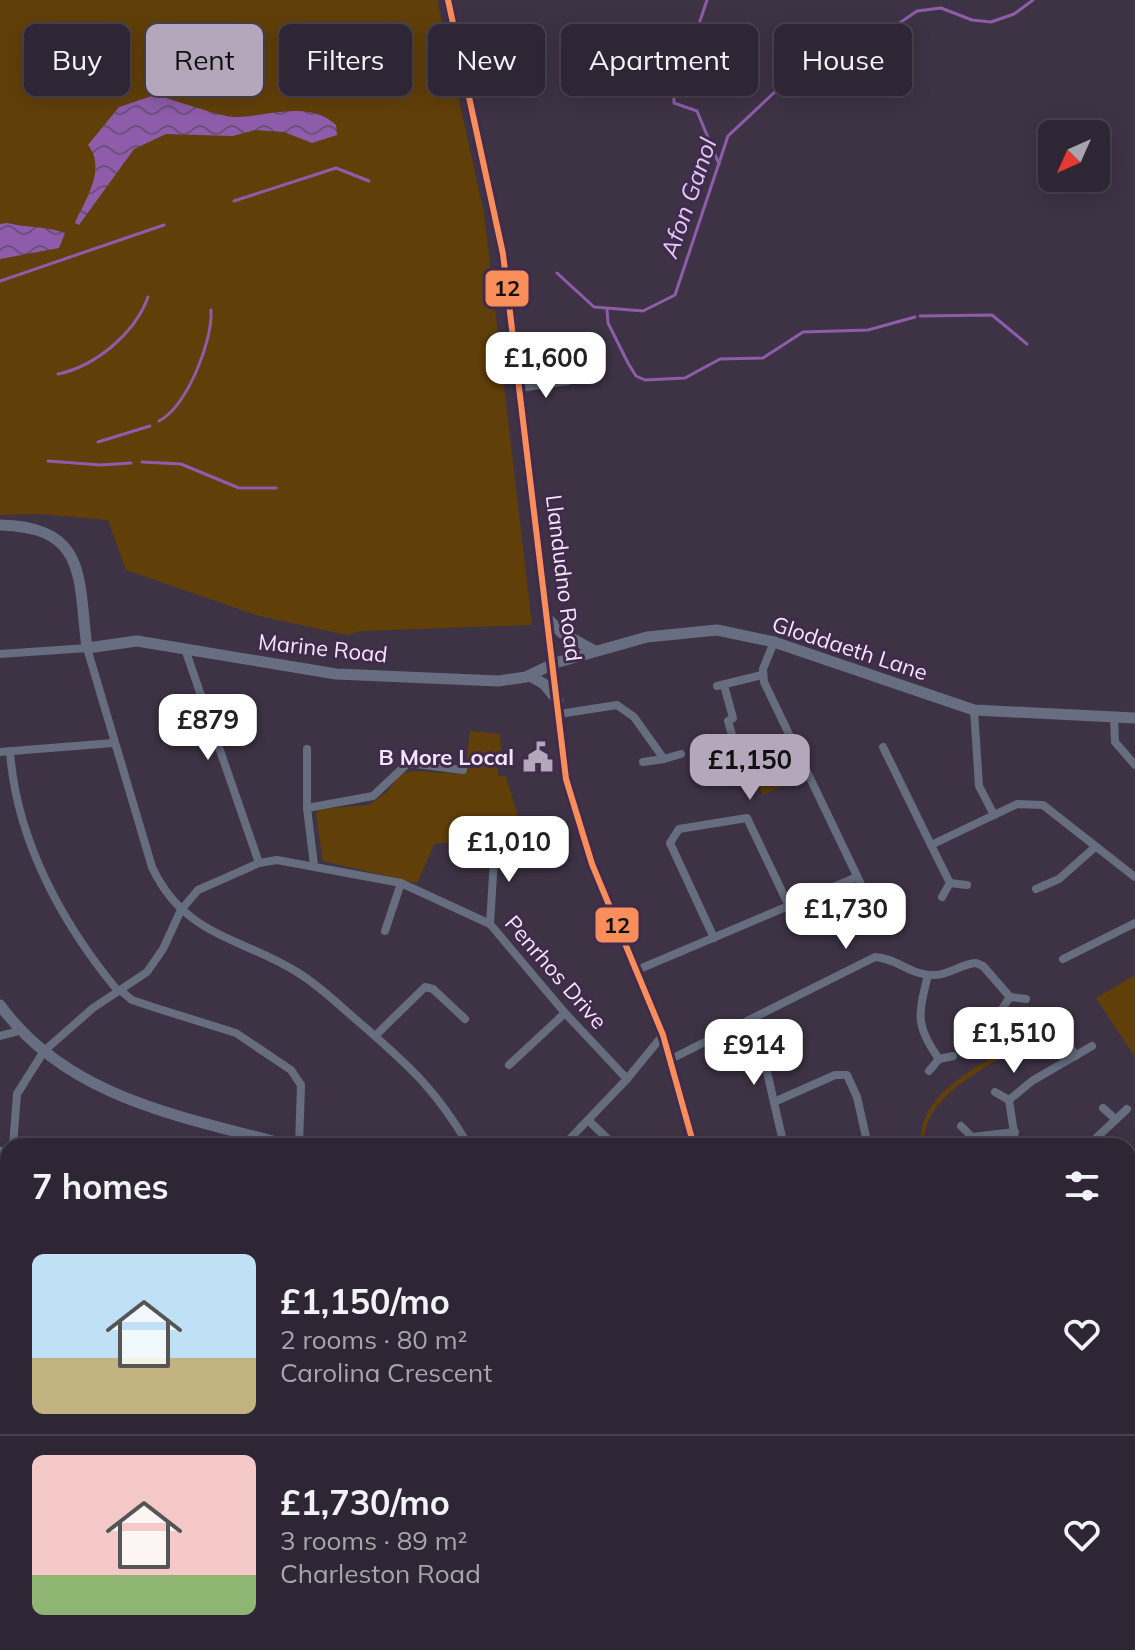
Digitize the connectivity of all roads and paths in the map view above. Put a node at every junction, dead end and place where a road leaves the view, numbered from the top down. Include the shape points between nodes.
1 (448, 0) edge
2 (540, 362) dead end
3 (568, 381) dead end
4 (548, 384) junction
5 (520, 388) junction
6 (0, 525) edge
7 (549, 621) junction
8 (774, 642) junction
9 (87, 648) junction
10 (595, 651) junction
11 (186, 652) junction
12 (0, 654) edge
13 (555, 663) junction
14 (762, 675) junction
15 (530, 676) junction
16 (559, 707) junction
17 (974, 710) junction
18 (1114, 717) junction
19 (1135, 718) edge
20 (113, 743) junction
21 (883, 747) dead end
22 (307, 749) dead end
23 (5, 752) edge
24 (737, 752) dead end
25 (681, 754) dead end
26 (664, 759) junction
27 (643, 762) dead end
28 (1135, 765) edge
29 (463, 770) dead end
30 (307, 808) junction
31 (994, 815) junction
32 (495, 843) dead end
33 (931, 845) junction
34 (1094, 848) junction
35 (259, 863) junction
36 (314, 865) junction
37 (857, 877) junction
38 (1135, 877) edge
39 (401, 883) junction
40 (950, 883) junction
41 (967, 885) dead end
42 (1036, 889) dead end
43 (942, 897) dead end
44 (870, 903) dead end
45 (789, 906) junction
46 (181, 910) junction
47 (1135, 923) edge
48 (490, 924) junction
49 (385, 931) dead end
50 (714, 938) junction
51 (1063, 959) dead end
52 (637, 970) junction
53 (928, 975) junction
54 (119, 991) junction
55 (1010, 997) junction
56 (1026, 999) dead end
57 (0, 1005) edge
58 (1002, 1009) dead end
59 (463, 1013) dead end
60 (565, 1013) junction
61 (749, 1020) junction
62 (23, 1030) junction
63 (663, 1035) junction
64 (0, 1036) edge
65 (375, 1036) junction
66 (1068, 1044) dead end
67 (1092, 1046) dead end
68 (44, 1051) junction
69 (953, 1056) dead end
70 (1076, 1056) junction
71 (671, 1059) junction
72 (939, 1059) junction
73 (509, 1065) dead end
74 (929, 1071) dead end
75 (627, 1079) junction
76 (995, 1092) dead end
77 (1009, 1100) junction
78 (774, 1102) junction
79 (1103, 1108) dead end
80 (1127, 1109) dead end
81 (1114, 1118) junction
82 (588, 1120) junction
83 (961, 1126) dead end
84 (1015, 1132) junction
85 (972, 1137) joint
86 (14, 1138) edge
87 (262, 1138) edge
88 (299, 1138) edge
89 (464, 1138) edge
90 (571, 1138) edge
91 (607, 1138) edge
92 (692, 1138) edge
93 (782, 1138) edge
94 (866, 1138) edge
95 (1015, 1138) edge
96 (1097, 1138) edge

1 - 5 street, Llandudno Road via 503,254
2 - 4 street
3 - 4 street
4 - 5 street
5 - 7 street, Llandudno Road
6 - 9 street via 44,529 70,554
7 - 10 street
7 - 13 street, Llandudno Road
8 - 10 street, Gloddaeth Lane via 695,630
8 - 14 street
8 - 17 street, Gloddaeth Lane
9 - 11 street, Marine Road via 137,641
9 - 12 street
9 - 20 street
10 - 13 street, Gloddaeth Lane
11 - 15 street, Marine Road via 336,674 498,681
11 - 35 street
13 - 15 street, Marine Road
13 - 16 street, Llandudno Road
14 - 24 street via 721,686 733,718 728,721
14 - 37 street
15 - 16 street via 544,684
16 - 26 street via 626,709
16 - 52 street, Llandudno Road via 566,779 577,819
17 - 18 street, Gloddaeth Lane
17 - 31 street via 979,786
18 - 19 street, Gloddaeth Lane
18 - 28 street via 1118,748
20 - 23 street
20 - 46 street via 152,867
21 - 33 street
22 - 30 street
23 - 54 street via 18,808 61,909 77,940
25 - 26 street
26 - 27 street
29 - 30 street via 408,763 373,796
30 - 36 street
31 - 33 street
31 - 34 street via 1017,804 1036,803
32 - 48 street
33 - 40 street
34 - 38 street
34 - 42 street via 1059,879
35 - 36 street, Penrhos Drive
35 - 46 street, Penrhos Drive via 209,883
36 - 39 street, Penrhos Drive
37 - 44 street
37 - 45 street
39 - 48 street, Penrhos Drive
39 - 49 street
40 - 41 street
40 - 43 street
45 - 50 street
45 - 50 street via 747,818 679,829 670,843
46 - 54 street via 147,972
46 - 65 street via 230,942 299,973
47 - 51 street
48 - 60 street, Penrhos Drive
50 - 52 street
52 - 63 street, Llandudno Road
53 - 55 street via 976,963
53 - 61 street via 875,957
53 - 72 street via 918,1017 923,1037
54 - 68 street
54 - 88 street via 236,1033 291,1070 301,1085
55 - 56 street
55 - 58 street
57 - 62 street
59 - 65 street via 425,987
60 - 73 street
60 - 75 street, Penrhos Drive
61 - 71 street
61 - 78 street
62 - 64 street
62 - 68 street
63 - 71 street, Llandudno Road
63 - 75 street
65 - 89 street via 428,1083
66 - 70 street
67 - 70 street
68 - 86 street via 17,1094
68 - 87 street via 137,1104
69 - 72 street
70 - 77 street
71 - 92 street, Llandudno Road
72 - 74 street
75 - 82 street
76 - 77 street
77 - 84 street
78 - 93 street
78 - 94 street via 835,1075 847,1075
79 - 81 street
80 - 81 street
81 - 96 street
82 - 90 street
82 - 91 street
83 - 85 street
84 - 85 street
84 - 95 street

